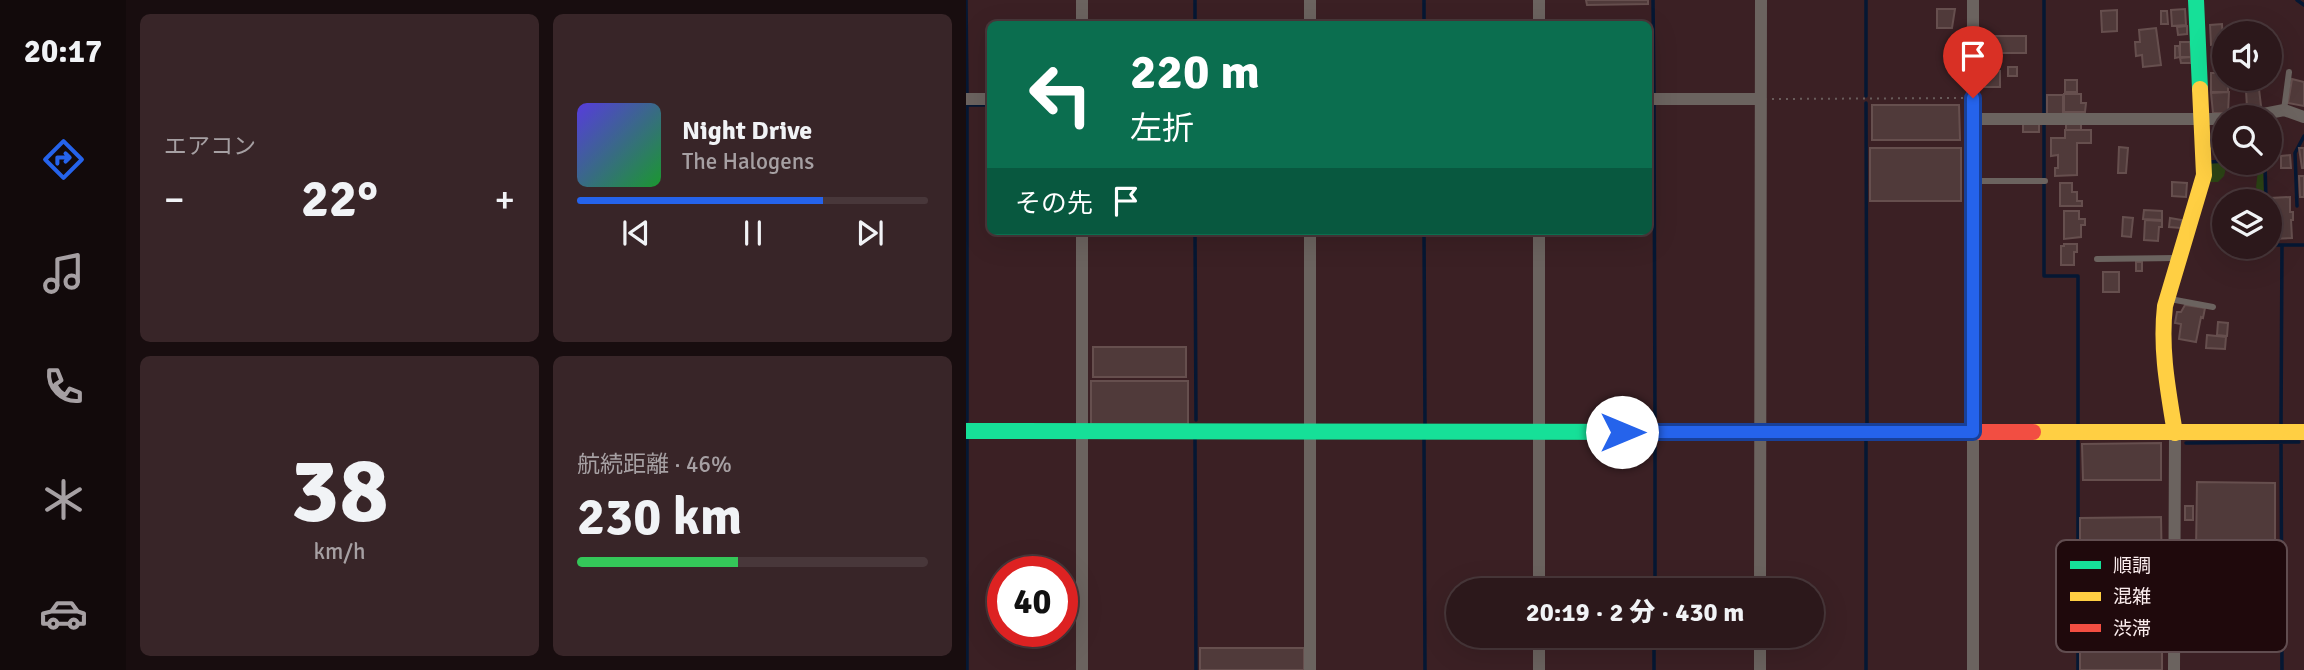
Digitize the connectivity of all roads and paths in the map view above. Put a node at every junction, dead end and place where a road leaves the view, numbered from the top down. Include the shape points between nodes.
1 (1082, 0) edge
2 (1310, 0) edge
3 (1539, 0) edge
4 (1761, 0) edge
5 (1973, 0) edge
6 (2196, 0) edge
7 (1082, 21) edge
8 (1310, 21) edge
9 (1539, 21) edge
10 (2289, 72) dead end
11 (1973, 98) junction
12 (966, 99) edge
13 (987, 99) edge
14 (1652, 99) edge
15 (1761, 99) junction
16 (2284, 110) joint
17 (2304, 117) edge
18 (1973, 119) junction
19 (2201, 120) junction
20 (2212, 120) edge
21 (1973, 181) junction
22 (2045, 181) dead end
23 (1082, 235) edge
24 (1310, 235) edge
25 (1539, 235) edge
26 (2180, 258) junction
27 (2097, 260) dead end
28 (2168, 298) junction
29 (2213, 307) dead end
30 (966, 432) edge
31 (1082, 432) junction
32 (1311, 432) junction
33 (1539, 432) junction
34 (1760, 432) junction
35 (1973, 432) junction
36 (2304, 432) edge
37 (2175, 433) junction
38 (2175, 540) edge
39 (1539, 578) edge
40 (1760, 578) edge
41 (1539, 648) edge
42 (1760, 648) edge
43 (2174, 652) edge
44 (1082, 670) edge
45 (1310, 670) edge
46 (1539, 670) edge
47 (1760, 670) edge
48 (1973, 670) edge
49 (2174, 670) edge

1 - 7 street
2 - 8 street
3 - 9 street
4 - 15 street
5 - 11 street
6 - 19 street
10 - 16 lane
11 - 15 path
11 - 18 street
12 - 13 street
14 - 15 street
15 - 34 street
16 - 17 street
18 - 19 street
18 - 21 street
19 - 20 street
19 - 26 street via 2203,182
21 - 22 lane
21 - 35 street
23 - 31 street
24 - 32 street
25 - 33 street
26 - 27 lane
26 - 28 street
28 - 29 lane
28 - 37 street via 2162,345
30 - 31 street
31 - 32 street
31 - 44 street
32 - 33 street
32 - 45 street
33 - 34 street
33 - 39 street
34 - 35 street
34 - 40 street
35 - 37 street
35 - 48 street
36 - 37 street
37 - 38 street
41 - 46 street
42 - 47 street
43 - 49 street

